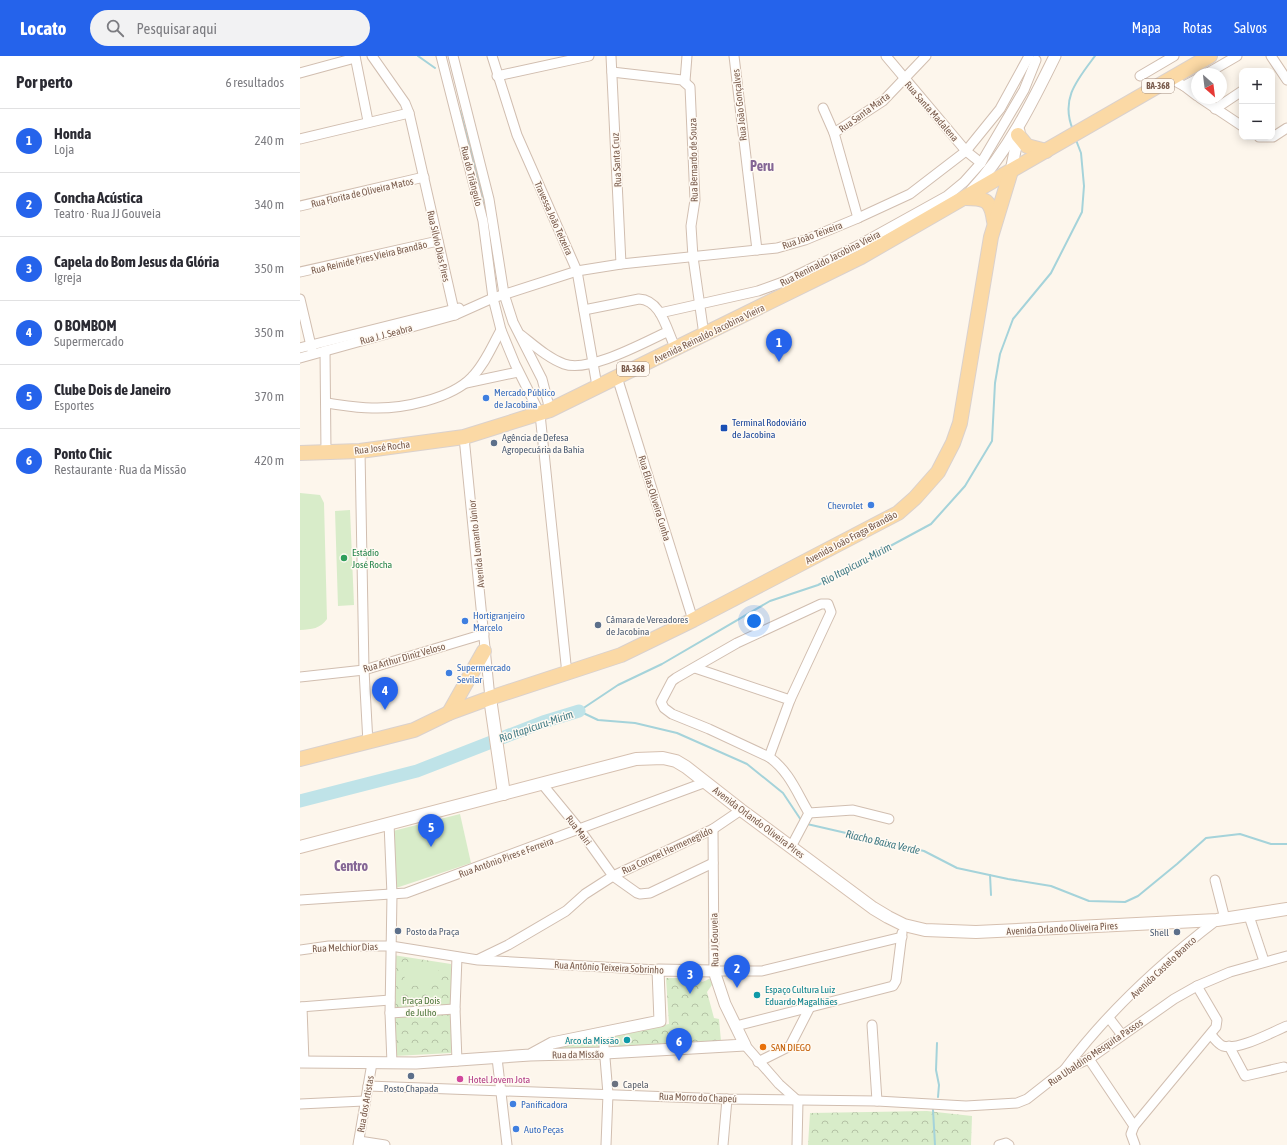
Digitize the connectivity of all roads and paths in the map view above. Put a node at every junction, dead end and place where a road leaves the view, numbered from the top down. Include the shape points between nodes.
1 (372, 56) edge
2 (441, 56) edge
3 (453, 56) edge
4 (492, 56) edge
5 (589, 56) edge
6 (611, 56) edge
7 (687, 56) edge
8 (734, 56) edge
9 (886, 56) edge
10 (926, 56) edge
11 (1174, 56) edge
12 (1210, 56) edge
13 (1237, 56) edge
14 (1271, 56) edge
15 (355, 57) edge
16 (1031, 57) edge
17 (567, 58) edge
18 (1053, 61) edge
19 (1216, 68) edge
20 (1274, 68) edge
21 (1275, 70) edge
22 (612, 72) junction
23 (300, 73) edge
24 (497, 76) junction
25 (1140, 76) dead end
26 (1171, 79) junction
27 (904, 80) junction
28 (1287, 80) edge
29 (1191, 82) edge
30 (688, 84) junction
31 (1184, 86) junction
32 (1191, 91) edge
33 (1239, 93) edge
34 (1208, 104) edge
35 (824, 108) dead end
36 (1215, 109) junction
37 (409, 113) junction
38 (368, 121) junction
39 (1239, 124) edge
40 (1020, 129) junction
41 (1286, 129) edge
42 (834, 133) junction
43 (1275, 136) edge
44 (300, 138) edge
45 (1051, 148) junction
46 (966, 151) junction
47 (981, 163) junction
48 (1011, 171) junction
49 (424, 177) junction
50 (955, 200) junction
51 (300, 206) edge
52 (858, 218) junction
53 (994, 224) junction
54 (438, 241) junction
55 (757, 250) junction
56 (858, 252) junction
57 (693, 257) junction
58 (621, 264) junction
59 (300, 272) edge
60 (576, 272) junction
61 (777, 292) junction
62 (504, 294) junction
63 (493, 298) junction
64 (300, 299) edge
65 (698, 305) junction
66 (584, 310) junction
67 (455, 312) junction
68 (660, 313) junction
69 (410, 324) junction
70 (501, 330) junction
71 (667, 332) junction
72 (519, 333) junction
73 (704, 335) junction
74 (300, 348) edge
75 (312, 349) junction
76 (676, 349) junction
77 (325, 351) junction
78 (300, 358) edge
79 (594, 364) junction
80 (518, 372) junction
81 (617, 377) junction
82 (463, 384) junction
83 (597, 386) junction
84 (326, 403) junction
85 (545, 412) junction
86 (464, 437) junction
87 (360, 451) junction
88 (326, 452) junction
89 (300, 453) edge
90 (693, 620) junction
91 (484, 634) junction
92 (484, 650) junction
93 (696, 668) junction
94 (364, 670) junction
95 (567, 674) junction
96 (300, 677) edge
97 (790, 700) junction
98 (491, 702) junction
99 (449, 713) junction
100 (368, 743) junction
101 (769, 757) junction
102 (300, 759) edge
103 (706, 782) junction
104 (543, 785) junction
105 (503, 788) junction
106 (741, 810) junction
107 (806, 819) junction
108 (889, 819) dead end
109 (389, 823) junction
110 (713, 829) junction
111 (580, 830) junction
112 (300, 847) edge
113 (792, 847) junction
114 (713, 863) junction
115 (613, 876) junction
116 (1215, 880) dead end
117 (392, 895) junction
118 (300, 900) edge
119 (1287, 909) edge
120 (1249, 916) junction
121 (1221, 920) junction
122 (904, 925) junction
123 (902, 937) junction
124 (508, 945) junction
125 (391, 946) junction
126 (300, 950) edge
127 (1287, 956) edge
128 (457, 957) junction
129 (478, 960) junction
130 (1264, 961) junction
131 (511, 962) junction
132 (658, 970) junction
133 (714, 971) junction
134 (1197, 986) junction
135 (390, 1000) junction
136 (301, 1007) edge
137 (810, 1007) junction
138 (455, 1009) junction
139 (390, 1013) junction
140 (1109, 1018) junction
141 (872, 1025) dead end
142 (736, 1026) junction
143 (1287, 1026) edge
144 (603, 1034) junction
145 (1122, 1035) junction
146 (1211, 1035) junction
147 (745, 1045) junction
148 (1229, 1046) junction
149 (605, 1053) junction
150 (1076, 1054) junction
151 (530, 1055) junction
152 (497, 1058) junction
153 (1086, 1060) junction
154 (457, 1061) junction
155 (302, 1062) edge
156 (758, 1062) junction
157 (372, 1063) junction
158 (392, 1063) junction
159 (1284, 1067) dead end
160 (1064, 1070) junction
161 (368, 1086) junction
162 (502, 1091) junction
163 (608, 1094) junction
164 (727, 1099) junction
165 (798, 1100) junction
166 (364, 1101) junction
167 (877, 1101) junction
168 (300, 1104) edge
169 (1134, 1126) junction
170 (358, 1143) edge
171 (1134, 1143) edge
172 (385, 1145) edge
173 (507, 1145) edge
174 (606, 1145) edge
175 (723, 1145) edge
176 (797, 1145) edge

1 - 37 street, Rua Silvio Dias Pires via 405,103
2 - 63 street, Rua do Triângulo via 484,221
3 - 62 street, Rua do Triângulo via 489,199
4 - 24 street, Travessa João Teizeira
5 - 17 street
6 - 22 street, Rua Santa Cruz
7 - 30 street, Rua Bernardo de Souza
8 - 55 street, Rua João Gonçalves
9 - 27 street, Rua Santa Madalena
10 - 27 street, Rua Santa Marta
11 - 25 street
12 - 26 main road, BA-368
13 - 19 street
14 - 20 street
15 - 23 street
15 - 38 street
16 - 18 street
16 - 46 street, Rua João Teixeira via 1000,109
16 - 47 street via 1024,90
17 - 24 street
18 - 40 street
21 - 28 street
22 - 30 street
22 - 58 street, Rua Santa Cruz
24 - 60 street, Travessa João Teizeira via 518,135 570,252
26 - 31 street
26 - 45 main road, BA-368
27 - 42 street, Rua Santa Marta via 883,101
27 - 46 street, Rua Santa Madalena
29 - 31 street
30 - 57 street, Rua Bernardo de Souza via 695,200 691,226
31 - 32 street
33 - 36 street
34 - 36 street
35 - 42 street
36 - 39 street
37 - 38 street
37 - 49 street, Rua Silvio Dias Pires
38 - 44 street
40 - 45 main road via 1027,146
40 - 48 street
40 - 50 street via 992,166
41 - 43 street
42 - 52 street
45 - 48 main road, BA-368
46 - 47 street, Rua Santa Madalena
46 - 52 street, Rua João Teixeira via 910,194
47 - 50 street via 964,182
48 - 50 main road
48 - 53 main road, Avenida João Fraga Brandão
49 - 51 street, Rua Florita de Oliveira Matos
49 - 54 street, Rua Silvio Dias Pires
50 - 53 main road via 980,198 988,202 992,208
50 - 56 main road, BA-368
52 - 55 street, Rua João Teixeira via 791,244
53 - 90 main road, Avenida João Fraga Brandão via 960,423 938,472 915,498 898,512
54 - 59 street, Rua Reinide Pires Vieira Brandão
54 - 67 street, Rua Silvio Dias Pires
55 - 57 street, Rua João Teixeira
56 - 61 street, Rua Reninaldo Jacobina Vieira
56 - 61 main road, Avenida Reinaldo Jacobina Vieira / BA-368 via 798,289
57 - 58 street, Rua João Teixeira
57 - 65 street, Rua Bernardo de Souza
58 - 60 street, Rua João Teixeira
60 - 62 street, Rua João Teixeira
60 - 66 street, Travessa João Teizeira
61 - 65 street, Rua Reninaldo Jacobina Vieira
61 - 73 main road, Avenida Reinaldo Jacobina Vieira / BA-368
62 - 63 street, Rua J. J. Seabra
62 - 72 street
63 - 67 street, Rua J. J. Seabra
63 - 70 street, Rua do Triângulo
64 - 75 street
65 - 68 street, Rua Reninaldo Jacobina Vieira
65 - 73 street, Rua Bernardo de Souza
66 - 68 street via 639,299 648,301
66 - 79 street, Travessa João Teizeira
67 - 69 street, Rua J. J. Seabra
68 - 71 street
69 - 75 street, Rua J. J. Seabra
69 - 77 street, Rua J. J. Seabra
70 - 80 street, Rua do Triângulo
70 - 82 street via 480,368
71 - 76 street
71 - 79 street
72 - 79 street via 538,349 565,364 574,367
72 - 85 street via 542,379
73 - 76 main road, Avenida Reinaldo Jacobina Vieira / BA-368
74 - 75 street, Rua J. J. Seabra
75 - 77 street, Rua J. J. Seabra
75 - 78 street, Rua J. J. Seabra
76 - 81 main road, Avenida Reinaldo Jacobina Vieira / BA-368
77 - 84 street
79 - 83 street, Travessa João Teizeira
80 - 82 street
80 - 85 street, Rua do Triângulo
81 - 83 main road, Avenida Reinaldo Jacobina Vieira / BA-368
81 - 90 street, Rua Elias Oliveira Cunha
82 - 84 street via 437,398 410,404 373,408
83 - 85 main road, Avenida Reinaldo Jacobina Vieira / BA-368
84 - 88 street
85 - 86 main road, Avenida Reinaldo Jacobina Vieira / BA-368
85 - 95 street
86 - 87 main road, Rua José Rocha / BA-368
86 - 91 street, Avenida Lomanto Júnior
87 - 88 main road, Rua José Rocha / BA-368
87 - 94 street
88 - 89 main road, Rua José Rocha / BA-368
90 - 95 main road, Avenida João Fraga Brandão via 621,655
91 - 92 street, Avenida Lomanto Júnior
91 - 94 street, Rua Arthur Diniz Veloso
92 - 98 street, Avenida Lomanto Júnior
92 - 99 main road
93 - 97 street
93 - 97 street via 762,630 821,604 828,604 831,612
93 - 101 street via 672,681 662,697 664,708 672,714
94 - 96 street, Rua Arthur Diniz Veloso
94 - 100 street
95 - 98 main road, Avenida João Fraga Brandão
97 - 101 street
98 - 99 main road
98 - 105 main road
99 - 100 main road via 414,730
100 - 102 main road
101 - 107 street via 787,774
103 - 104 main road, Avenida Orlando Oliveira Pires via 676,761 651,757
103 - 106 main road, Avenida Orlando Oliveira Pires
103 - 111 street, Rua Antônio Pires e Ferreira
104 - 105 main road, Avenida Orlando Oliveira Pires
104 - 111 street, Rua Mairi
105 - 109 main road, Avenida Orlando Oliveira Pires
106 - 110 street, Rua Coronel Hermenegildo
106 - 113 main road, Avenida Orlando Oliveira Pires
107 - 108 street via 853,810
107 - 113 street
109 - 112 main road, Avenida Orlando Oliveira Pires
109 - 117 street
110 - 114 street, Rua JJ Gouveia
110 - 115 street, Rua Coronel Hermenegildo
111 - 115 street, Rua Mairi
111 - 117 street, Rua Antônio Pires e Ferreira via 406,893
113 - 122 main road, Avenida Orlando Oliveira Pires via 873,908
114 - 115 street, Rua Coronel Hermenegildo via 645,894 636,893
114 - 133 street, Rua JJ Gouveia
115 - 124 street, Rua Coronel Hermenegildo via 585,894 566,911
116 - 121 street
117 - 118 street, Rua Antônio Pires e Ferreira
117 - 125 street
119 - 120 main road, Avenida Castelo Branco
120 - 121 main road, Avenida Castelo Branco
120 - 130 street
121 - 122 main road, Avenida Orlando Oliveira Pires via 976,932 940,932
121 - 140 street, Avenida Castelo Branco via 1180,948
122 - 123 street
123 - 133 street, Rua Antônio Teixeira Sobrinho via 762,971
123 - 137 street via 894,985
124 - 129 street, Rua Coronel Hermenegildo
124 - 131 street
125 - 126 street, Rua Melchior Dias via 328,946
125 - 128 street
125 - 135 street
127 - 130 street, Rua Ubaldino Mesquita Passos
128 - 129 street, Rua Antônio Teixeira Sobrinho
128 - 138 street
129 - 131 street, Rua Antônio Teixeira Sobrinho
130 - 134 street, Rua Ubaldino Mesquita Passos
131 - 132 street, Rua Antônio Teixeira Sobrinho
132 - 133 street, Rua Antônio Teixeira Sobrinho
132 - 144 street, Rua da Missão via 660,1021
133 - 142 street, Rua JJ Gouveia via 725,1004
134 - 145 street, Rua Ubaldino Mesquita Passos
134 - 146 street via 1217,1020
135 - 136 street
135 - 139 street
136 - 155 street
137 - 142 street
137 - 156 street via 790,1046
138 - 139 street
138 - 154 street
139 - 158 street
140 - 145 street
140 - 150 street, Avenida Castelo Branco
141 - 167 street
142 - 147 street, Rua JJ Gouveia
143 - 148 street
144 - 149 street
144 - 151 street, Rua da Missão via 552,1043
145 - 153 street, Rua Ubaldino Mesquita Passos
146 - 148 street via 1222,1046
146 - 169 street
147 - 149 street, Rua da Missão
147 - 156 street
148 - 159 street via 1245,1076
149 - 151 street, Rua da Missão
149 - 163 street
150 - 153 street
150 - 160 street, Avenida Castelo Branco
151 - 152 street, Rua da Missão
152 - 154 street, Rua da Missão
152 - 162 street
153 - 160 street, Rua Ubaldino Mesquita Passos
153 - 169 street
154 - 158 street
155 - 157 street
156 - 165 street
157 - 158 street
157 - 161 street, Rua dos Artistas
160 - 167 street, Rua Ubaldino Mesquita Passos via 1027,1099 1017,1103 966,1106
161 - 162 street, Rua Morro do Chapeú
161 - 166 street, Rua dos Artistas
162 - 163 street, Rua Morro do Chapeú
162 - 173 street
163 - 164 street, Rua Morro do Chapeú
163 - 174 street
164 - 165 street, Rua Morro do Chapeú
164 - 175 street
165 - 167 street, Rua Ubaldino Mesquita Passos
165 - 176 street
166 - 168 street
166 - 170 street, Rua dos Artistas
169 - 171 street via 1131,1134
170 - 172 street

